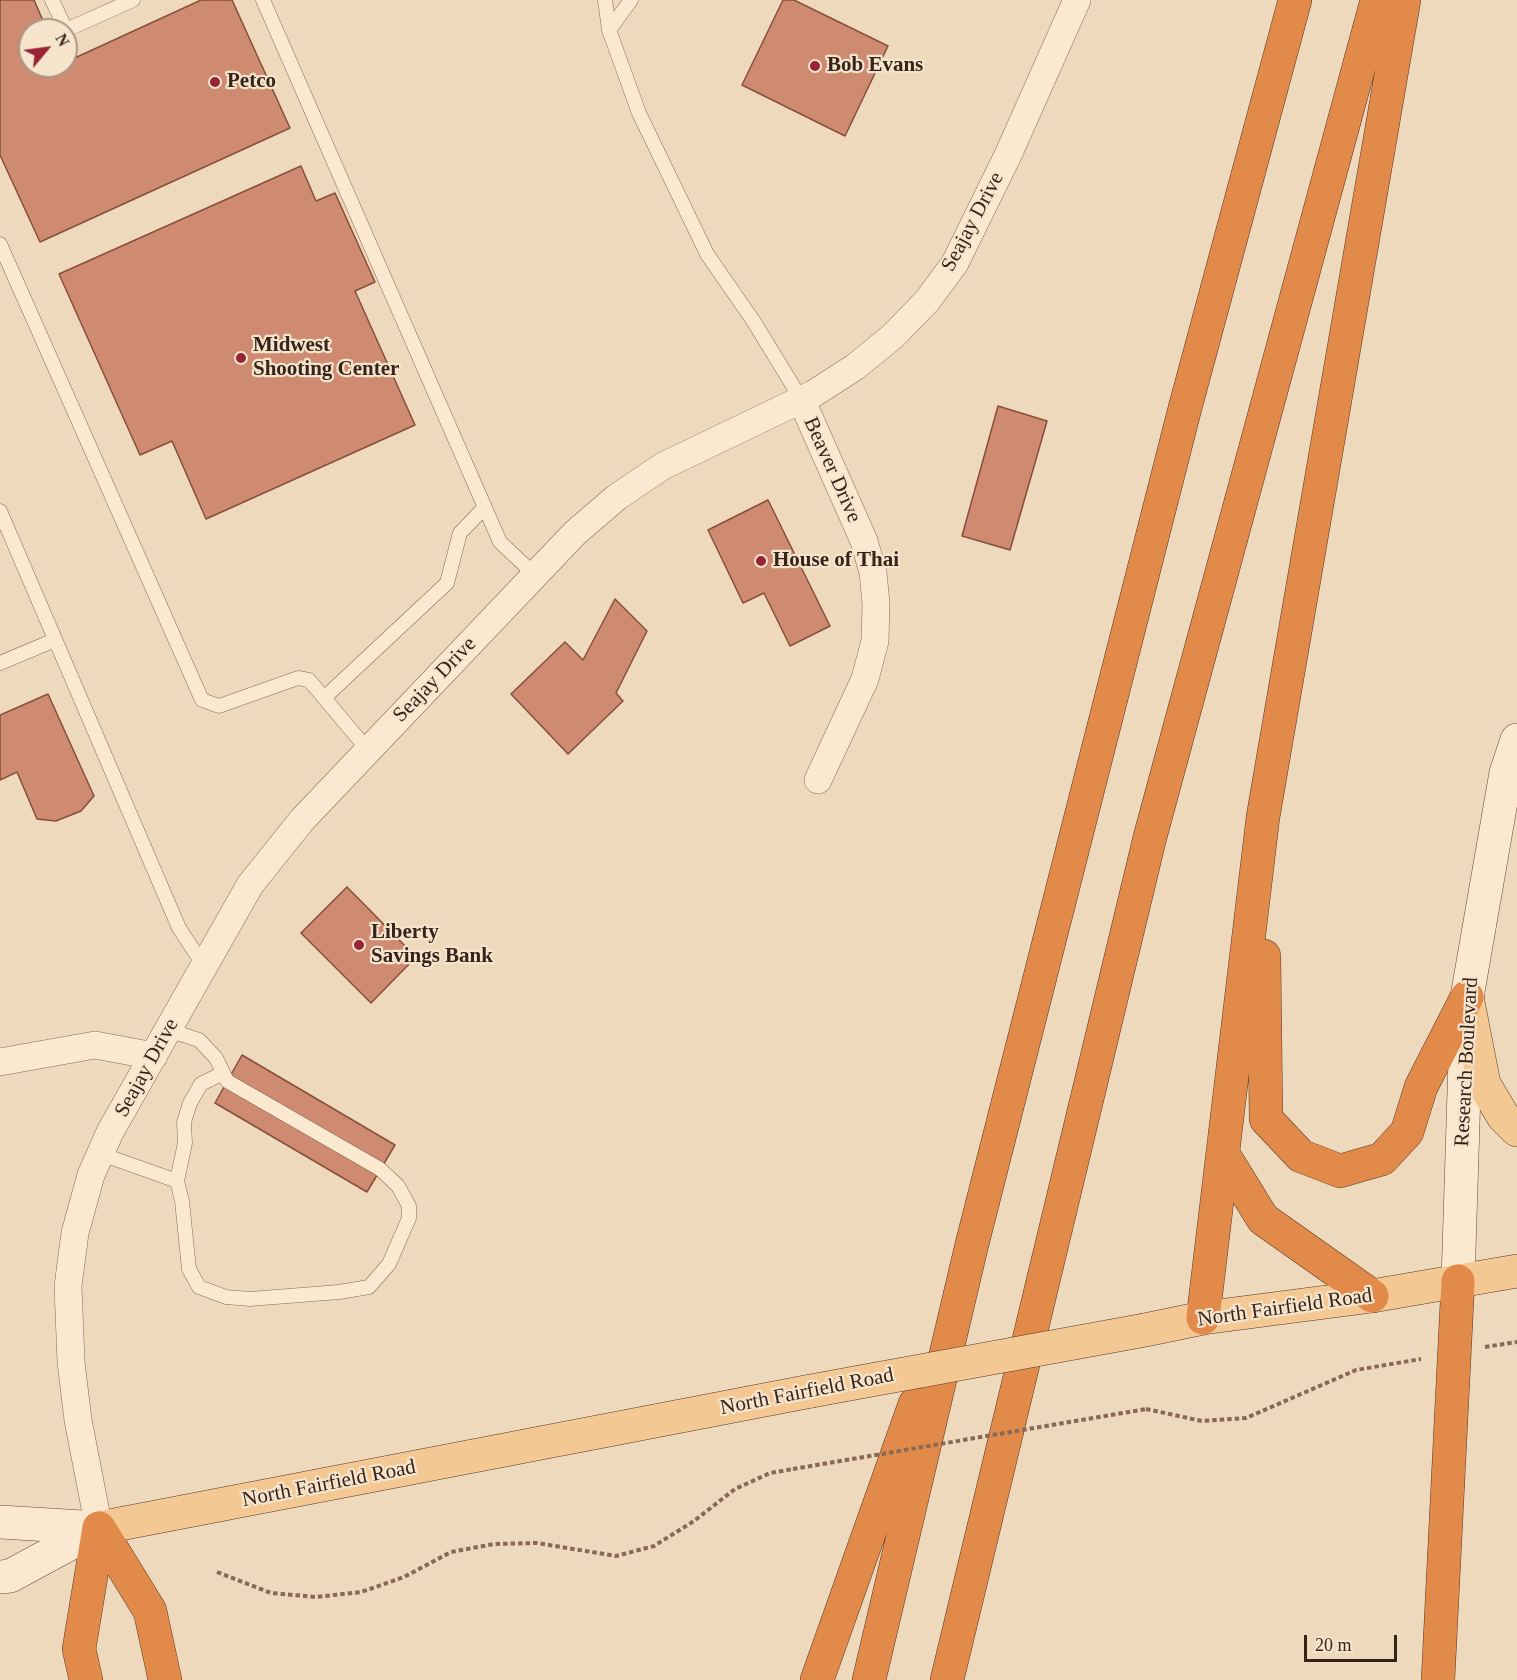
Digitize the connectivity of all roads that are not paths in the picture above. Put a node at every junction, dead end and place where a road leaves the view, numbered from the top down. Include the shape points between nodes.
1 (52, 0) edge
2 (133, 0) edge
3 (263, 0) edge
4 (606, 0) edge
5 (631, 0) edge
6 (1077, 0) edge
7 (1295, 0) edge
8 (1377, 0) edge
9 (1404, 0) edge
10 (60, 18) edge
11 (78, 25) edge
12 (609, 30) junction
13 (0, 244) edge
14 (801, 399) junction
15 (485, 507) junction
16 (0, 511) edge
17 (536, 574) junction
18 (56, 639) junction
19 (0, 663) edge
20 (324, 698) junction
21 (1517, 740) edge
22 (368, 750) junction
23 (818, 780) dead end
24 (1263, 816) junction
25 (204, 966) junction
26 (1467, 997) junction
27 (168, 1030) junction
28 (154, 1056) junction
29 (0, 1062) edge
30 (223, 1073) junction
31 (1517, 1130) edge
32 (101, 1154) junction
33 (1223, 1154) junction
34 (177, 1181) junction
35 (972, 1244) junction
36 (1517, 1271) edge
37 (1458, 1281) junction
38 (1372, 1296) junction
39 (1203, 1318) junction
40 (0, 1522) edge
41 (99, 1528) junction
42 (0, 1577) edge
43 (86, 1680) edge
44 (165, 1680) edge
45 (817, 1680) edge
46 (869, 1680) edge
47 (947, 1680) edge
48 (1438, 1680) edge

1 - 10 lane
2 - 11 lane
3 - 15 lane
4 - 12 lane
5 - 12 lane
6 - 14 street, Seajay Drive via 955,263 927,301 892,336 855,367
7 - 35 highway via 1182,419
8 - 47 highway via 1150,837
9 - 24 highway
12 - 14 lane via 639,113 706,254
13 - 20 lane via 202,700 219,706 298,678 309,680
14 - 17 street, Seajay Drive via 653,472 575,533
14 - 23 street, Beaver Drive via 864,541 873,572 876,604 875,640 865,679
15 - 17 lane via 500,542
15 - 20 lane via 460,533 447,584
16 - 18 lane
17 - 22 street, Seajay Drive
18 - 19 lane
18 - 25 lane via 179,928
20 - 22 lane
21 - 26 main road, Research Boulevard via 1506,773
22 - 25 street, Seajay Drive via 302,819 250,885
24 - 26 highway via 1266,1119 1301,1156 1340,1171 1382,1159 1407,1132 1421,1087
24 - 33 highway
25 - 27 street, Seajay Drive
26 - 31 main road via 1484,1084 1503,1116
26 - 37 main road, Research Boulevard
27 - 28 street, Seajay Drive
27 - 30 lane via 199,1040 216,1058
28 - 29 street via 95,1045
28 - 32 street, Seajay Drive
30 - 34 lane via 201,1084 190,1103 183,1122 185,1143
30 - 34 lane via 227,1082 380,1169 398,1186 409,1206 409,1218 389,1264 369,1287 250,1299 226,1297 199,1287 189,1269
32 - 34 lane
32 - 41 street, Seajay Drive via 75,1233 68,1286 78,1420
33 - 38 highway via 1263,1219
33 - 39 highway
35 - 45 highway
35 - 46 highway
36 - 37 main road, North Fairfield Road
37 - 38 main road, North Fairfield Road
37 - 48 highway
38 - 39 main road, North Fairfield Road
39 - 41 main road, North Fairfield Road, bridge
40 - 41 main road, North Fairfield Road
41 - 42 main road, North Fairfield Road via 10,1576
41 - 43 highway via 79,1649
41 - 44 highway via 150,1611

